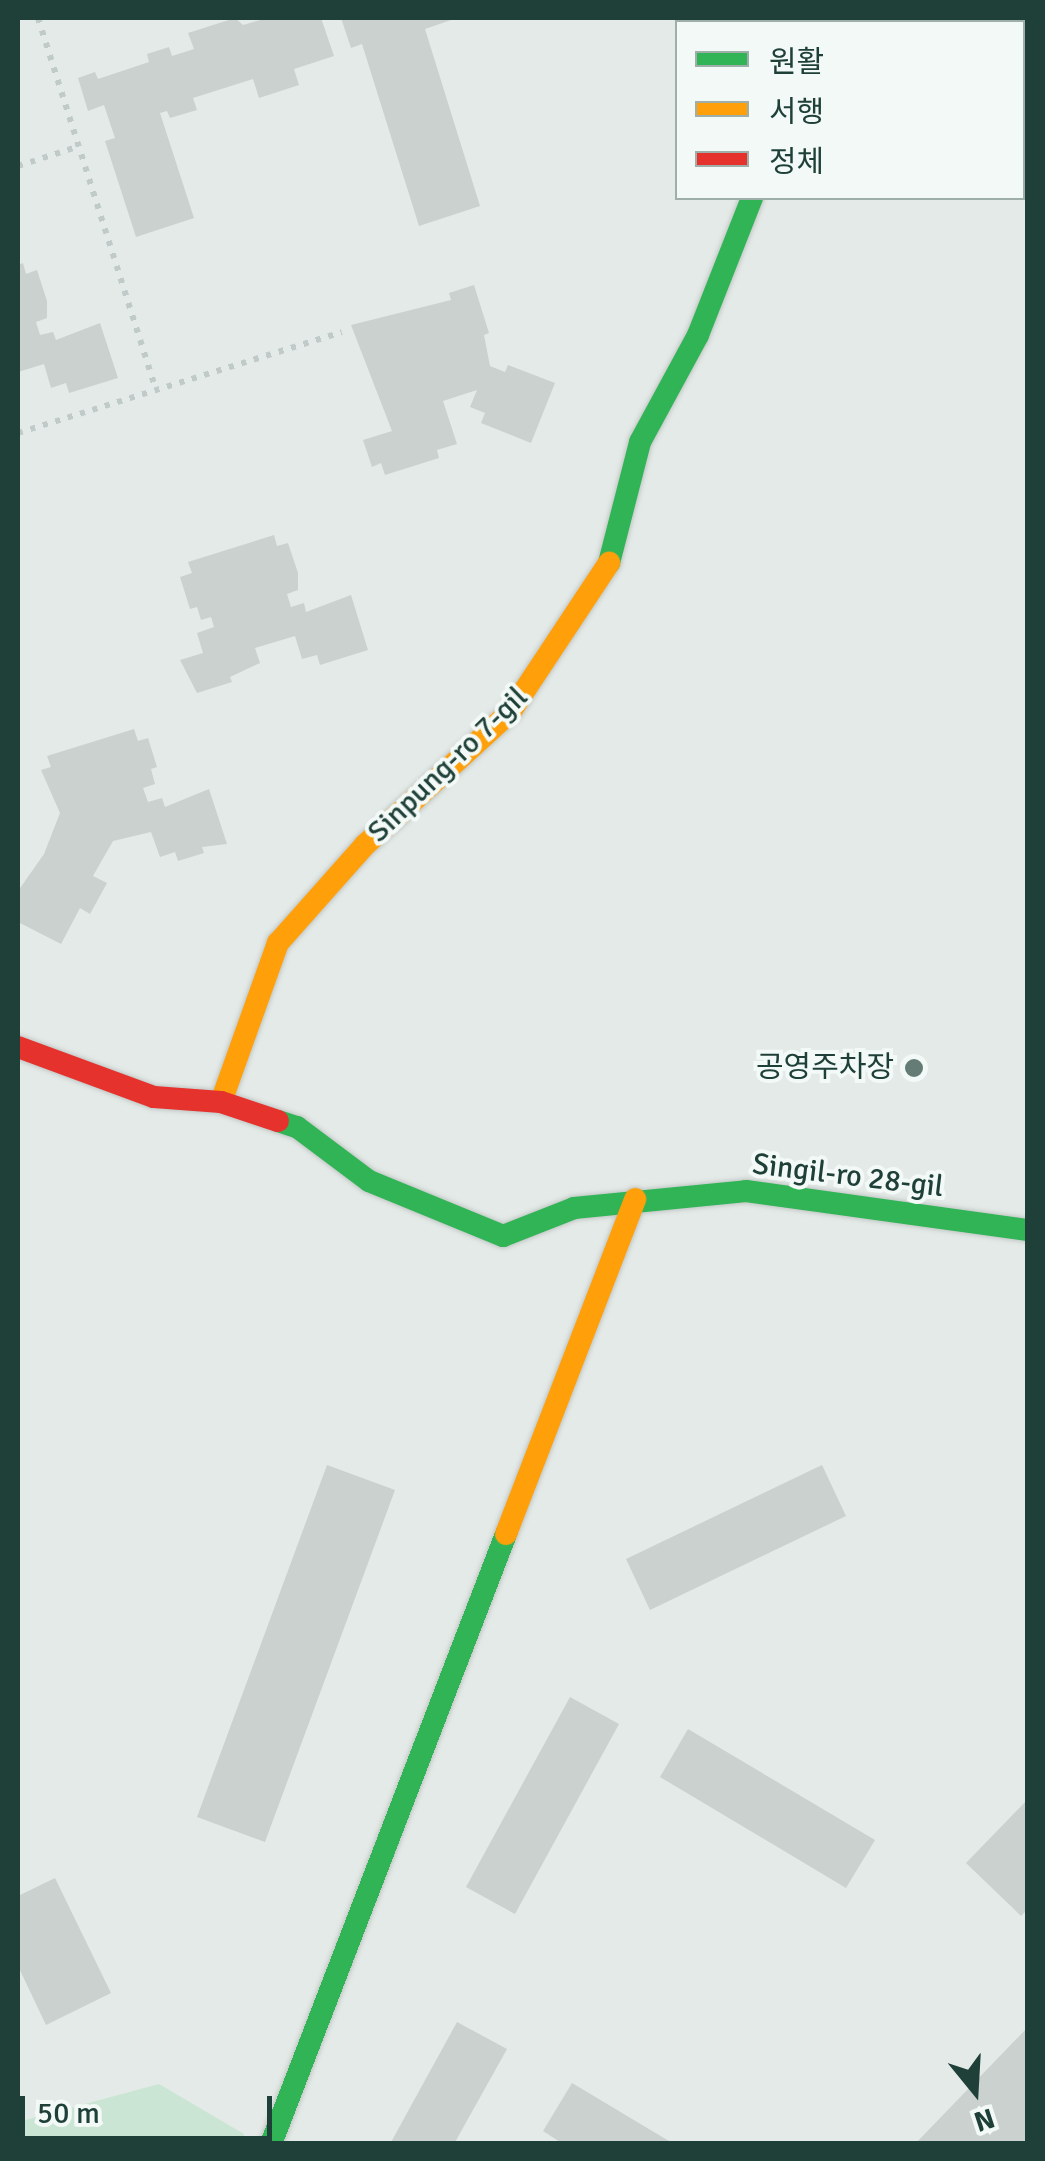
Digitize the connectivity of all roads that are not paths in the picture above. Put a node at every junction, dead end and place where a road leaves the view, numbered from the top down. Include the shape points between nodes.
1 (751, 200) edge
2 (18, 1047) edge
3 (220, 1102) junction
4 (636, 1199) junction
5 (1028, 1230) edge
6 (271, 2144) edge

1 - 3 street, Sinpung-ro 7-gil via 698,335 640,442 606,574 510,712 364,845 278,944
2 - 3 street, Singil-ro 28-gil via 154,1096
3 - 4 street, Singil-ro 28-gil via 297,1127 369,1181 504,1236 574,1208
4 - 5 street, Singil-ro 28-gil via 746,1191
4 - 6 street

